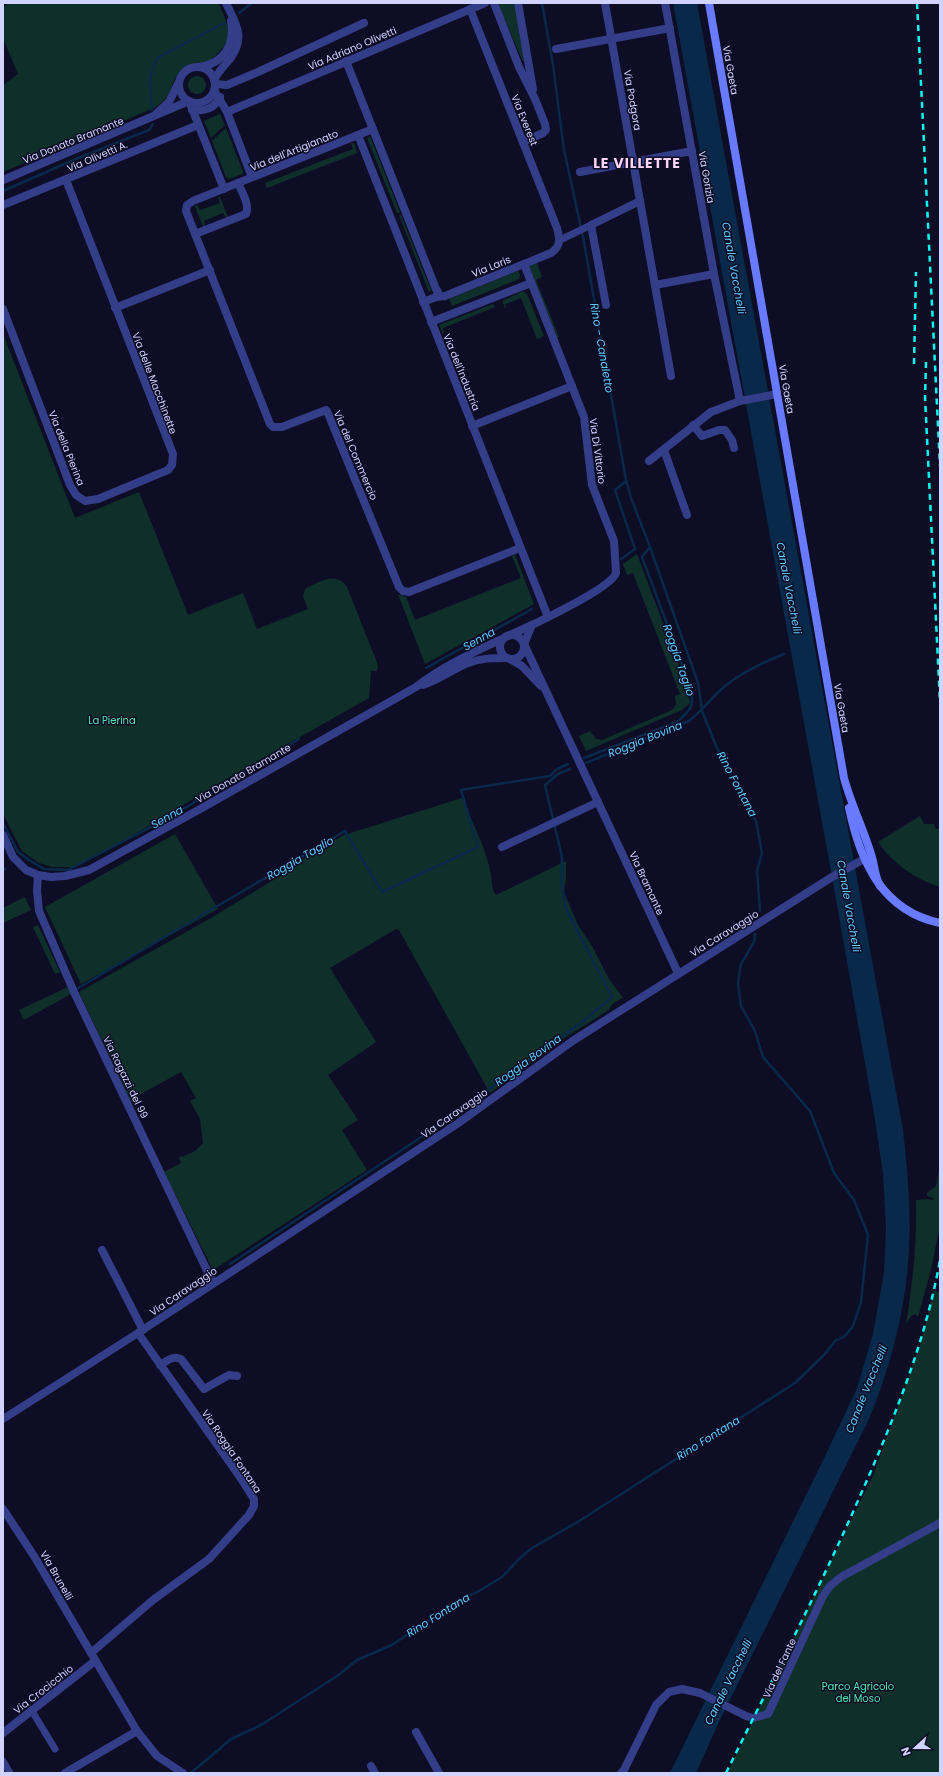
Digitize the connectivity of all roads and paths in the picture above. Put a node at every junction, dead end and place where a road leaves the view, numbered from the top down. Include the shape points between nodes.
1 (226, 3) edge
2 (485, 3) edge
3 (494, 3) edge
4 (518, 3) edge
5 (606, 3) edge
6 (666, 3) edge
7 (709, 3) edge
8 (470, 9) junction
9 (230, 12) junction
10 (364, 23) dead end
11 (670, 28) junction
12 (612, 39) junction
13 (556, 49) dead end
14 (346, 61) junction
15 (529, 65) junction
16 (200, 67) junction
17 (519, 67) junction
18 (180, 80) junction
19 (214, 84) junction
20 (220, 97) junction
21 (535, 99) junction
22 (190, 101) junction
23 (192, 110) junction
24 (227, 112) junction
25 (150, 119) junction
26 (198, 125) junction
27 (373, 129) junction
28 (358, 135) junction
29 (523, 142) junction
30 (692, 151) junction
31 (633, 162) junction
32 (580, 172) dead end
33 (252, 177) junction
34 (3, 180) edge
35 (66, 180) junction
36 (238, 183) junction
37 (224, 189) junction
38 (640, 201) junction
39 (3, 204) edge
40 (591, 224) junction
41 (195, 234) junction
42 (560, 240) junction
43 (524, 264) junction
44 (210, 270) junction
45 (714, 274) junction
46 (531, 283) junction
47 (655, 285) junction
48 (436, 297) junction
49 (423, 302) junction
50 (606, 305) dead end
51 (115, 308) junction
52 (3, 309) edge
53 (431, 322) junction
54 (671, 376) dead end
55 (572, 386) junction
56 (778, 394) junction
57 (743, 401) junction
58 (693, 425) junction
59 (472, 426) junction
60 (734, 448) dead end
61 (664, 450) junction
62 (649, 461) dead end
63 (172, 465) joint
64 (687, 515) dead end
65 (520, 548) junction
66 (548, 617) junction
67 (532, 625) junction
68 (506, 637) junction
69 (524, 644) junction
70 (508, 659) junction
71 (416, 687) junction
72 (548, 694) junction
73 (844, 778) junction
74 (598, 802) junction
75 (3, 835) edge
76 (502, 847) dead end
77 (865, 859) junction
78 (38, 875) junction
79 (940, 923) edge
80 (678, 973) junction
81 (102, 1250) dead end
82 (213, 1283) junction
83 (140, 1332) junction
84 (160, 1365) junction
85 (237, 1376) dead end
86 (3, 1419) edge
87 (3, 1509) edge
88 (940, 1523) edge
89 (91, 1653) junction
90 (95, 1661) junction
91 (32, 1711) junction
92 (137, 1732) junction
93 (416, 1732) dead end
94 (3, 1733) edge
95 (55, 1749) dead end
96 (3, 1761) edge
97 (78, 1770) edge
98 (180, 1772) edge
99 (10, 1773) edge
100 (65, 1773) edge
101 (439, 1773) edge
102 (621, 1773) edge

1 - 9 street
2 - 8 street, Via Adriano Olivetti
3 - 17 street
4 - 15 street
5 - 12 street, Via Podgora
6 - 11 street, Via Gorizia
7 - 56 main road, Via Gaeta
8 - 14 street, Via Adriano Olivetti
8 - 29 street, Via Everest
9 - 16 street via 232,33 229,48 216,62
9 - 19 street via 236,24 238,41
10 - 19 street via 252,74 224,85
11 - 12 street
11 - 30 street, Via Gorizia
12 - 13 street
12 - 31 street, Via Podgora
14 - 24 street, Via Adriano Olivetti
14 - 27 street
15 - 17 street
15 - 21 street
16 - 18 street via 185,71
16 - 19 street via 209,71
17 - 21 street
18 - 22 street via 180,90
18 - 25 street via 169,102
19 - 20 street
19 - 22 street via 212,94 204,101
20 - 23 street via 214,106 204,110
20 - 24 street
21 - 29 street via 546,130 543,134
22 - 23 street
22 - 25 street
23 - 26 street
24 - 33 street
25 - 34 street, Via Donato Bramante
26 - 35 street, Via Olivetti A.
26 - 37 street
27 - 28 street, Via dell'Artigianato
27 - 48 street via 438,292
28 - 33 street, Via dell'Artigianato
28 - 49 street, Via dell'Industria
29 - 42 street, Via Everest via 558,228
30 - 31 street
30 - 45 street, Via Gorizia
31 - 32 street
31 - 38 street, Via Podgora
33 - 36 street, Via dell'Artigianato
35 - 39 street, Via Olivetti A.
35 - 51 street, Via delle Macchinette
36 - 37 street, Via dell'Artigianato
36 - 41 street via 247,204 246,214
37 - 41 street, Via del Commercio via 187,205 186,211
38 - 40 street
38 - 47 street, Via Podgora
40 - 42 street
40 - 50 street
41 - 44 street, Via del Commercio
42 - 43 street, Via Laris via 556,249
43 - 46 street, Via Di Vittorio
43 - 48 street, Via Laris via 445,296
44 - 51 street
44 - 65 street, Via del Commercio via 270,424 273,427 282,427 326,410 329,412 399,587 403,591 408,592
45 - 47 street
45 - 57 street, Via Gorizia
46 - 53 street
46 - 55 street, Via Di Vittorio
47 - 54 street, Via Podgora
48 - 49 street, Via Laris
49 - 53 street, Via dell'Industria
51 - 63 street, Via delle Macchinette via 173,454
52 - 63 street, Via della Pierina via 76,495 85,502 98,499 163,472
53 - 59 street, Via dell'Industria
55 - 59 street
55 - 66 street, Via Di Vittorio via 584,417 592,485 614,541 616,573 606,585
56 - 57 street
56 - 73 main road, Via Gaeta
57 - 58 street via 711,412
58 - 60 street via 702,436 725,430
58 - 61 street
59 - 65 street, Via dell'Industria
61 - 62 street
61 - 64 street
65 - 66 street, Via dell'Industria
66 - 67 street, Via Di Vittorio
67 - 68 street, Via Di Vittorio
67 - 69 street
68 - 69 street via 519,637
68 - 70 street via 500,648
68 - 71 street, Via Donato Bramante via 454,663
69 - 70 street via 521,656
69 - 72 street, Via Bramante
70 - 71 street, Via Donato Bramante via 487,658 468,663 433,682
70 - 72 street, Via Bramante via 522,666
71 - 78 street, Via Donato Bramante via 89,870 65,876
72 - 74 street, Via Bramante
73 - 77 main road, Via Gaeta
73 - 77 main road, Via Gaeta via 850,814
74 - 76 street
74 - 80 street, Via Bramante
75 - 78 street, Via Donato Bramante via 13,857 26,870
77 - 79 main road via 888,896 916,915
77 - 80 street, Via Caravaggio
78 - 82 street, Via Ragazzi del 99 via 39,911 70,982
80 - 82 street, Via Caravaggio via 574,1040 457,1124
81 - 83 street, Via Caravaggio
82 - 83 street, Via Caravaggio
83 - 84 street, Via Roggia Fontana
83 - 86 street, Via Caravaggio
84 - 85 street via 171,1358 181,1359 204,1389 229,1375
84 - 89 street, Via Roggia Fontana via 240,1477 254,1499 254,1506 249,1515 209,1559 153,1600
87 - 89 street, Via Brunelli
88 - 102 street, Via del Fante via 841,1577 830,1586 768,1714 754,1718 702,1694 682,1689 669,1692 656,1705
89 - 90 street
90 - 91 street, Via Crocicchio
90 - 92 street
91 - 94 street, Via Crocicchio
91 - 95 street
92 - 97 street
92 - 98 street via 157,1756
93 - 101 street
96 - 99 street
97 - 100 street

